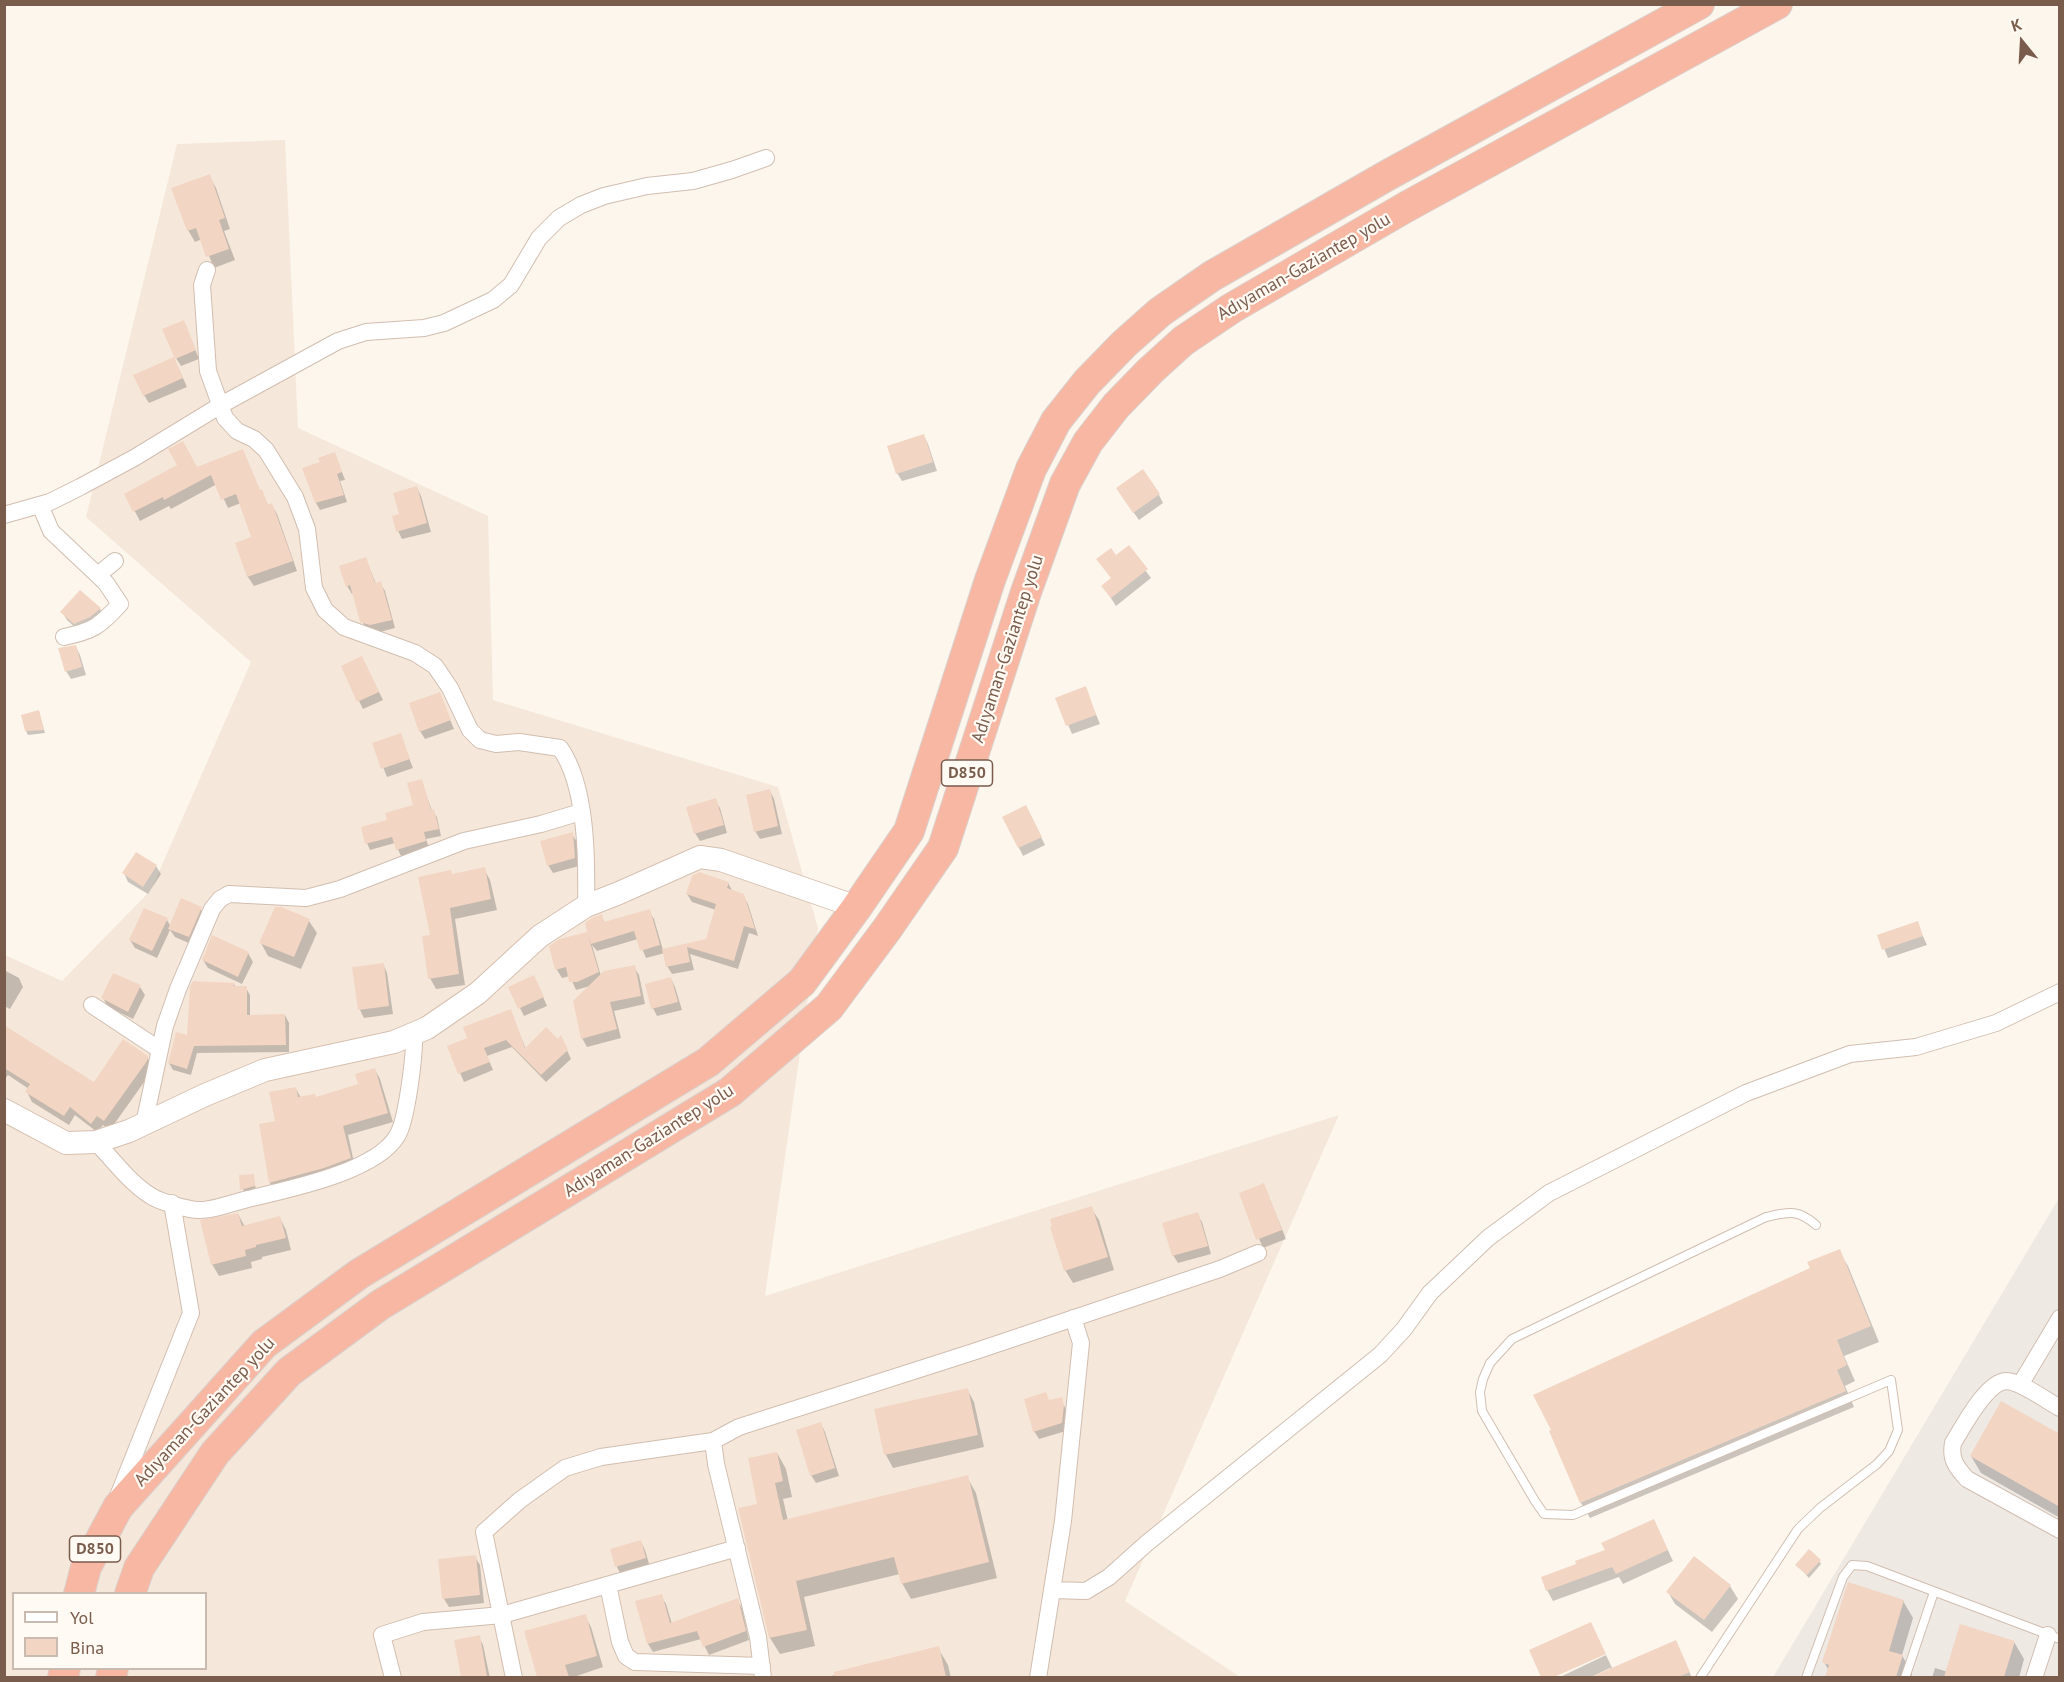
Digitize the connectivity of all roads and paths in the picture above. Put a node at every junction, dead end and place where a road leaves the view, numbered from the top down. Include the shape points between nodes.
1 (1699, 4) edge
2 (1777, 4) edge
3 (766, 158) dead end
4 (207, 270) dead end
5 (220, 405) junction
6 (40, 505) junction
7 (4, 514) edge
8 (115, 561) dead end
9 (98, 575) junction
10 (64, 637) dead end
11 (581, 812) junction
12 (586, 906) junction
13 (857, 907) junction
14 (2060, 992) edge
15 (92, 1005) dead end
16 (414, 1033) junction
17 (160, 1050) junction
18 (4, 1110) edge
19 (144, 1124) junction
20 (96, 1142) junction
21 (172, 1203) junction
22 (1816, 1225) dead end
23 (1258, 1253) dead end
24 (1073, 1318) junction
25 (2060, 1318) edge
26 (2020, 1385) junction
27 (2060, 1408) edge
28 (713, 1441) junction
29 (105, 1529) junction
30 (2060, 1530) edge
31 (737, 1548) junction
32 (608, 1585) junction
33 (1052, 1590) junction
34 (80, 1592) edge
35 (130, 1592) edge
36 (1934, 1592) junction
37 (502, 1615) junction
38 (2054, 1637) edge
39 (762, 1672) edge
40 (393, 1677) edge
41 (514, 1677) edge
42 (1038, 1677) edge
43 (1700, 1677) edge
44 (1806, 1677) edge
45 (1905, 1677) edge
46 (2034, 1677) edge

1 - 13 highway, Adıyaman-Gaziantep yolu / D850 via 1212,276 1160,312 1088,382 1056,421 1031,469 990,580 909,831
2 - 35 highway, Adıyaman-Gaziantep yolu / D850 via 1406,207 1232,308 1183,341 1150,371 1088,442 1065,484 943,848 829,1007 730,1092 380,1305 289,1372 215,1453 139,1568
3 - 5 street via 693,181 647,186 581,205 559,218 539,238 511,285 493,300 444,323 366,332 338,341
4 - 5 street via 202,285 208,371
5 - 6 street via 134,458
5 - 11 street via 237,431 266,450 294,497 308,529 314,588 325,610 344,627 415,653 435,666 470,730 480,740 560,748 574,775
6 - 7 street
6 - 9 street via 51,531
8 - 9 street
9 - 10 street via 120,604 102,623 84,633
11 - 12 street via 587,863
11 - 17 street via 464,841 340,889 306,898 229,894 220,899 212,909 178,989
12 - 13 street via 700,857 721,860
12 - 16 street via 540,936 478,993
13 - 29 highway, Adıyaman-Gaziantep yolu / D850 via 802,981 708,1062 359,1274 264,1344 118,1507
14 - 33 street via 1996,1023 1916,1047 1850,1054 1746,1092 1549,1193 1488,1238 1430,1293 1380,1355 1108,1577 1086,1591
15 - 17 street
16 - 19 street via 394,1042 265,1070
16 - 21 street via 404,1117 389,1148 356,1168 320,1181 200,1211
17 - 19 street
18 - 20 street via 66,1143
19 - 20 street
20 - 21 street via 152,1197
21 - 29 street via 191,1313
22 - 43 lane via 1805,1215 1766,1217 1512,1339 1490,1363 1481,1385 1482,1411 1534,1501 1544,1514 1557,1516 1573,1515 1891,1380 1898,1430 1890,1450 1797,1529
23 - 24 street
24 - 28 street via 739,1427
24 - 33 street via 1082,1343
25 - 26 street
26 - 27 street
26 - 30 street via 2006,1381 1986,1393 1953,1443 1951,1453 1955,1466 1967,1479
28 - 31 street
28 - 37 street via 601,1456 565,1468 520,1500 484,1532
29 - 34 highway, Adıyaman-Gaziantep yolu / D850 via 86,1567
31 - 32 street
31 - 39 street
32 - 37 street
32 - 39 street via 620,1642 626,1656 635,1662
33 - 42 street
36 - 38 lane
36 - 44 lane via 1867,1566 1852,1565 1843,1577
36 - 45 lane
37 - 40 street via 423,1622 382,1635
37 - 41 street
38 - 46 street

